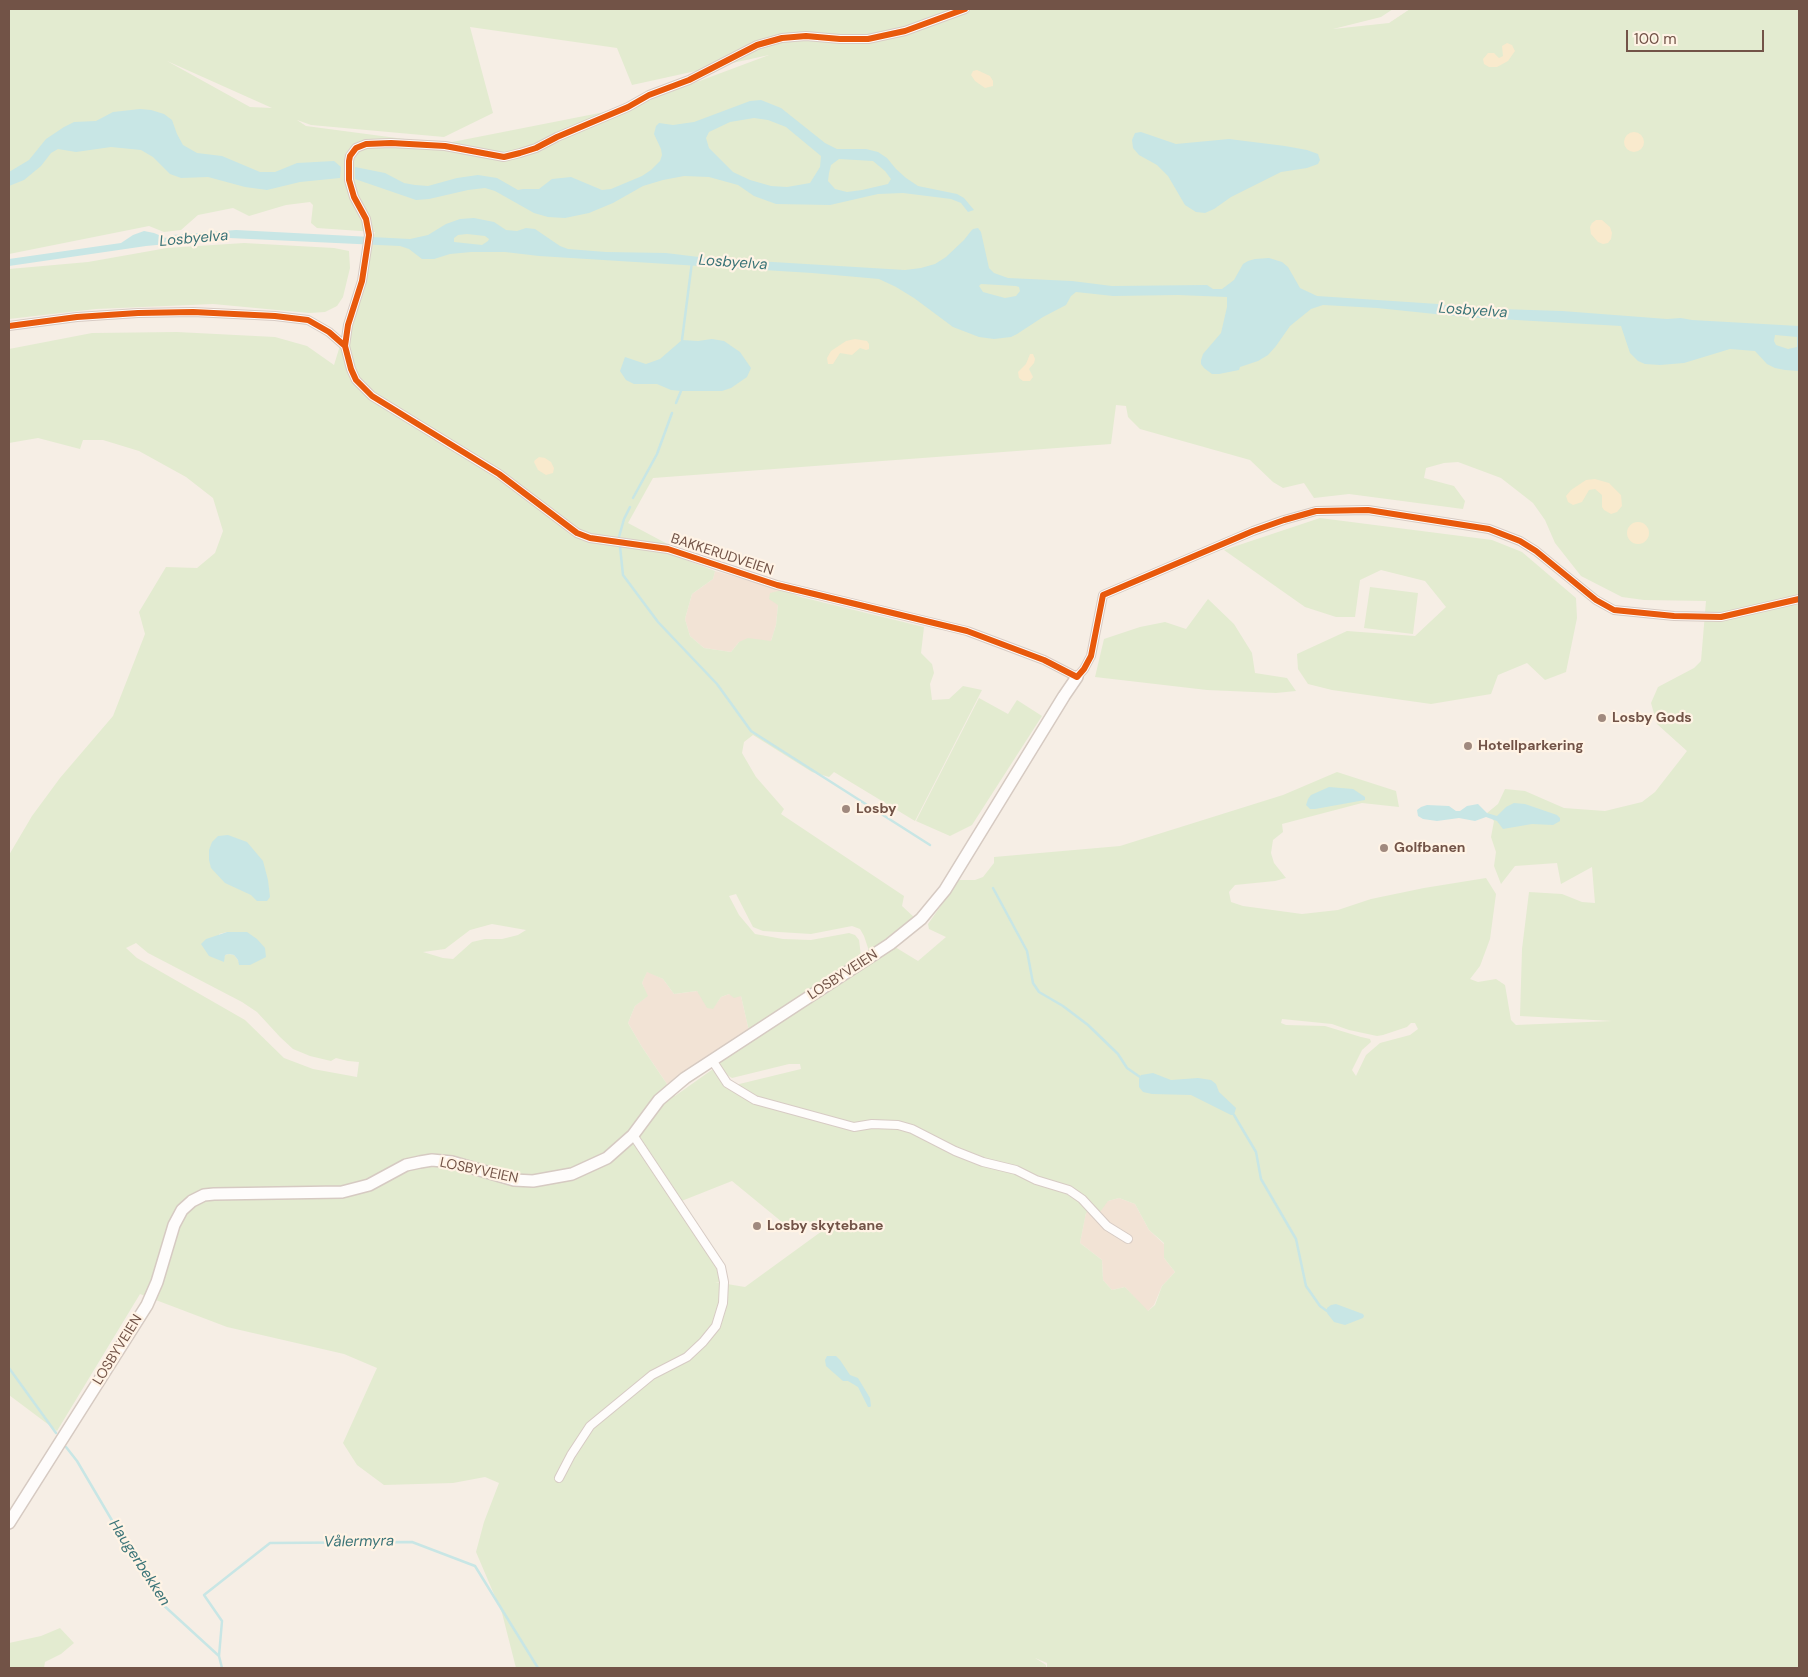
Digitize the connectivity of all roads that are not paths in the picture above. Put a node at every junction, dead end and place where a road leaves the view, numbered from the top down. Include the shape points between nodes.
1 (964, 9) edge
2 (9, 326) edge
3 (345, 346) junction
4 (1799, 599) edge
5 (1077, 677) junction
6 (712, 1060) junction
7 (633, 1134) junction
8 (1128, 1239) dead end
9 (559, 1478) dead end
10 (9, 1523) edge

1 - 3 street via 905,31 868,39 806,36 757,45 689,80 649,95 536,148 504,157 426,144 372,143 356,148 350,156 348,180 366,219 369,235 362,281
2 - 3 street via 138,313 275,316 308,320
3 - 5 street, BAKKERUDVEIEN via 356,380 372,396 499,474 577,533 590,538 668,549 777,585 966,630 1044,660
4 - 5 street via 1721,617 1614,610 1596,600 1536,551 1490,529 1368,510 1316,511 1253,531 1103,595 1091,656
5 - 6 main road, LOSBYVEIEN via 945,890 921,919 890,944
6 - 7 main road, LOSBYVEIEN via 659,1100
6 - 8 street via 727,1082 755,1100 854,1127 872,1124 912,1129 983,1162 1016,1170 1069,1190 1107,1226
7 - 9 street via 721,1267 723,1302 716,1326 687,1357 652,1375 590,1426
7 - 10 main road, LOSBYVEIEN via 607,1158 553,1179 514,1180 452,1162 432,1160 406,1165 369,1185 342,1192 214,1194 192,1201 182,1210 174,1225 157,1282 146,1305

